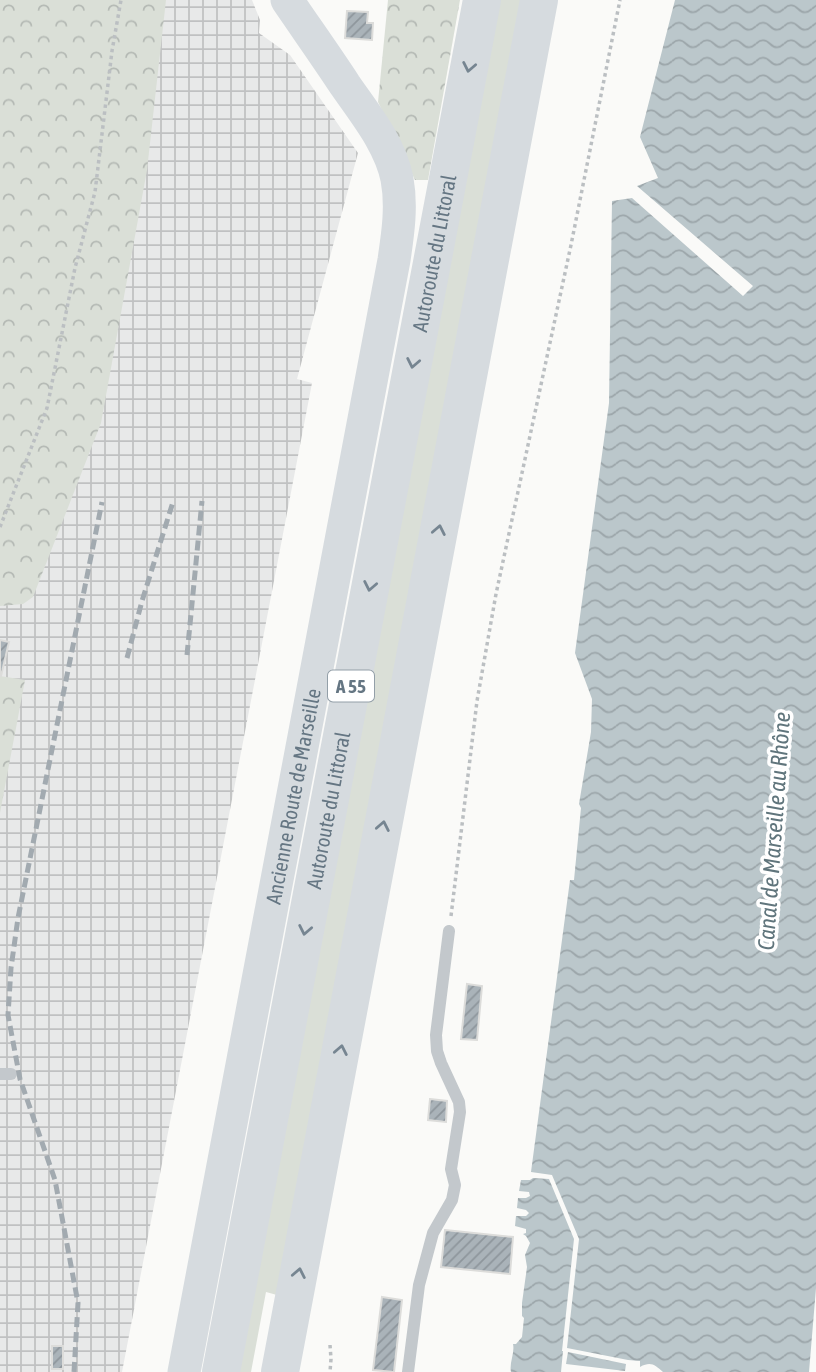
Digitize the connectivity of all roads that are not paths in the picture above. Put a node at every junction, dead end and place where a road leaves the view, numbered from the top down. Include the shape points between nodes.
1 (287, 0) edge
2 (482, 0) edge
3 (539, 0) edge
4 (449, 931) road end
5 (283, 1361) edge
6 (184, 1372) edge
7 (221, 1372) edge
8 (408, 1372) edge

1 - 6 street, Ancienne Route de Marseille via 385,146 397,179 400,217
2 -> 7 highway, Autoroute du Littoral / A 55
5 -> 3 highway
4 - 8 lane via 436,1035 441,1063 459,1102 451,1169 455,1185 452,1200 433,1233 419,1285

